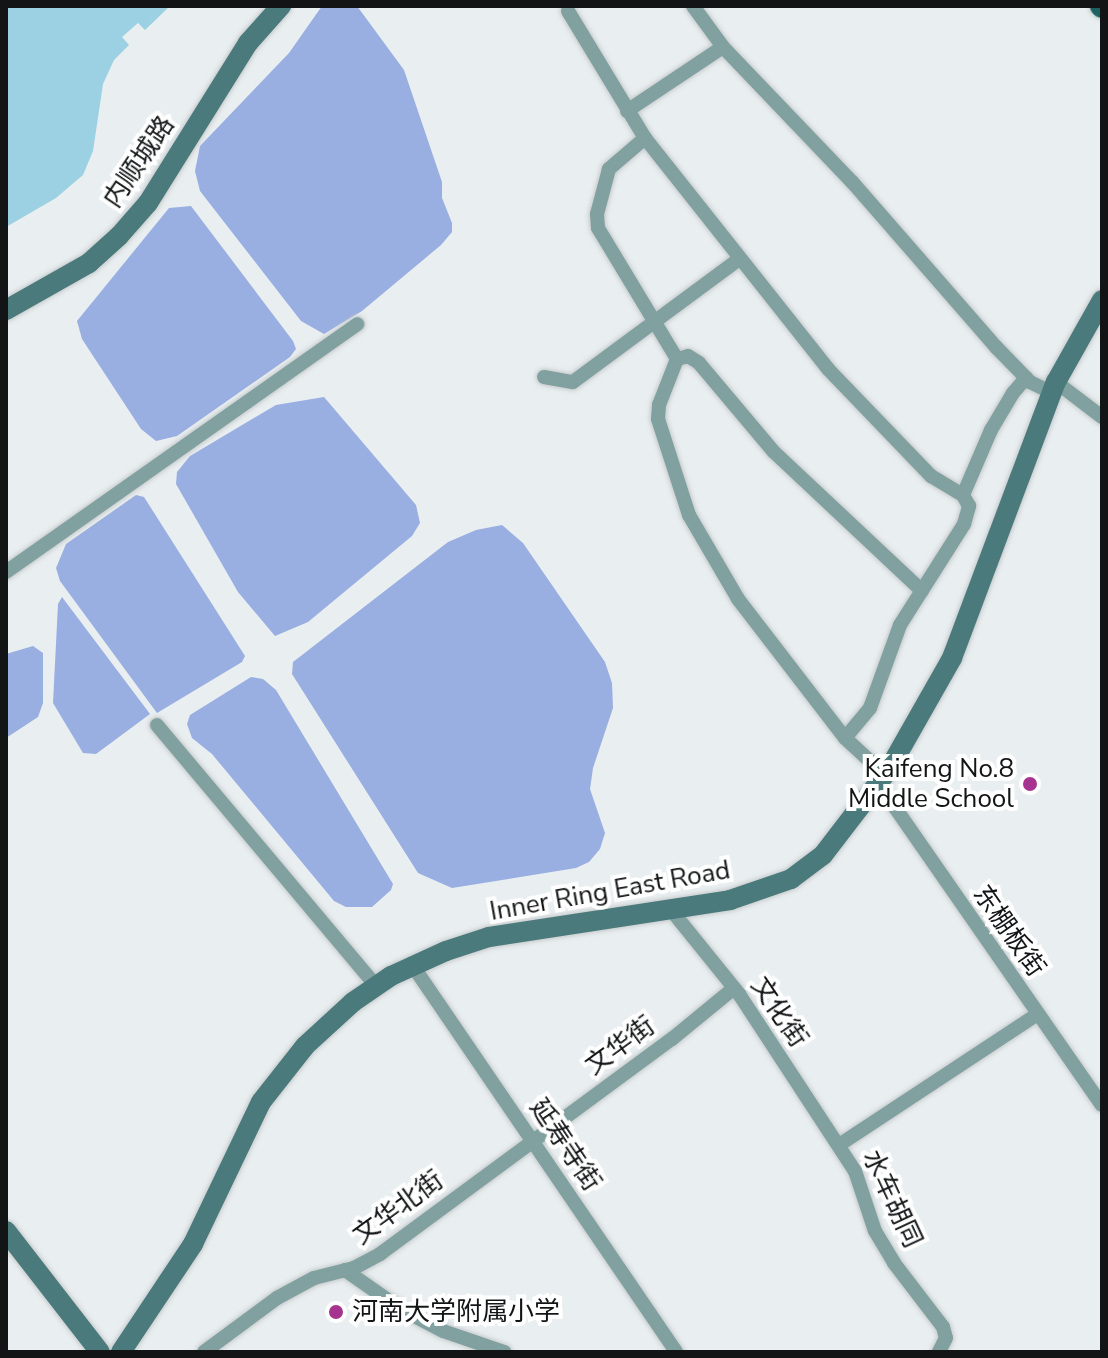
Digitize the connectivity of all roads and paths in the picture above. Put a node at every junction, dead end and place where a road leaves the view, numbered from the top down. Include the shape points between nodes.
1 (281, 6) edge
2 (693, 6) edge
3 (568, 11) dead end
4 (723, 47) junction
5 (627, 111) junction
6 (645, 138) junction
7 (738, 260) junction
8 (1102, 300) edge
9 (6, 310) edge
10 (654, 323) junction
11 (357, 324) dead end
12 (677, 359) junction
13 (544, 377) dead end
14 (1026, 378) junction
15 (1054, 387) junction
16 (1102, 417) edge
17 (963, 495) junction
18 (6, 572) edge
19 (922, 591) junction
20 (157, 725) dead end
21 (845, 738) junction
22 (882, 779) junction
23 (672, 911) junction
24 (413, 966) junction
25 (376, 986) junction
26 (734, 988) junction
27 (1038, 1014) junction
28 (1102, 1105) edge
29 (533, 1140) junction
30 (839, 1145) junction
31 (6, 1231) edge
32 (6, 1246) edge
33 (345, 1270) junction
34 (89, 1352) edge
35 (100, 1352) edge
36 (121, 1352) edge
37 (204, 1352) edge
38 (504, 1352) edge
39 (676, 1352) edge
40 (939, 1352) edge

1 - 9 street, 内顺城路 via 248,43 148,203 119,236 89,263
2 - 4 street
3 - 5 street
4 - 5 street
4 - 14 street via 853,183
5 - 6 street
6 - 7 street
6 - 10 street via 609,169 597,214 602,238
7 - 10 street
7 - 17 street via 873,417 931,476
8 - 15 street, Inner Ring East Road
10 - 12 street
10 - 13 street via 573,382
11 - 18 street
12 - 19 street via 688,356 699,363 774,452
12 - 21 street, 东棚板街 via 658,419 689,515 738,599
14 - 15 street
14 - 17 street via 991,430
15 - 16 street
15 - 22 street, Inner Ring East Road via 952,658
17 - 19 street via 969,506 964,524
19 - 21 street via 893,639 876,696
20 - 25 street
21 - 22 street, 东棚板街
22 - 23 street, Inner Ring East Road via 823,855 802,873 730,900
22 - 27 street, 东棚板街
23 - 24 street, Inner Ring East Road via 489,937
23 - 26 street, 文化街
24 - 25 street, Inner Ring East Road
24 - 29 street, 延寿寺街
25 - 36 street, Inner Ring East Road via 327,1023 261,1102 193,1244
26 - 29 street, 文华街
26 - 30 street, 文化街
27 - 28 street, 东棚板街
27 - 30 street
29 - 33 street, 文华北街 via 380,1254
29 - 39 street, 延寿寺街
30 - 40 street, 水车胡同 via 862,1186 875,1231 943,1327 946,1338
31 - 35 street
32 - 34 street
33 - 37 street, 文华北街 via 314,1278 277,1298
33 - 38 street via 443,1331

